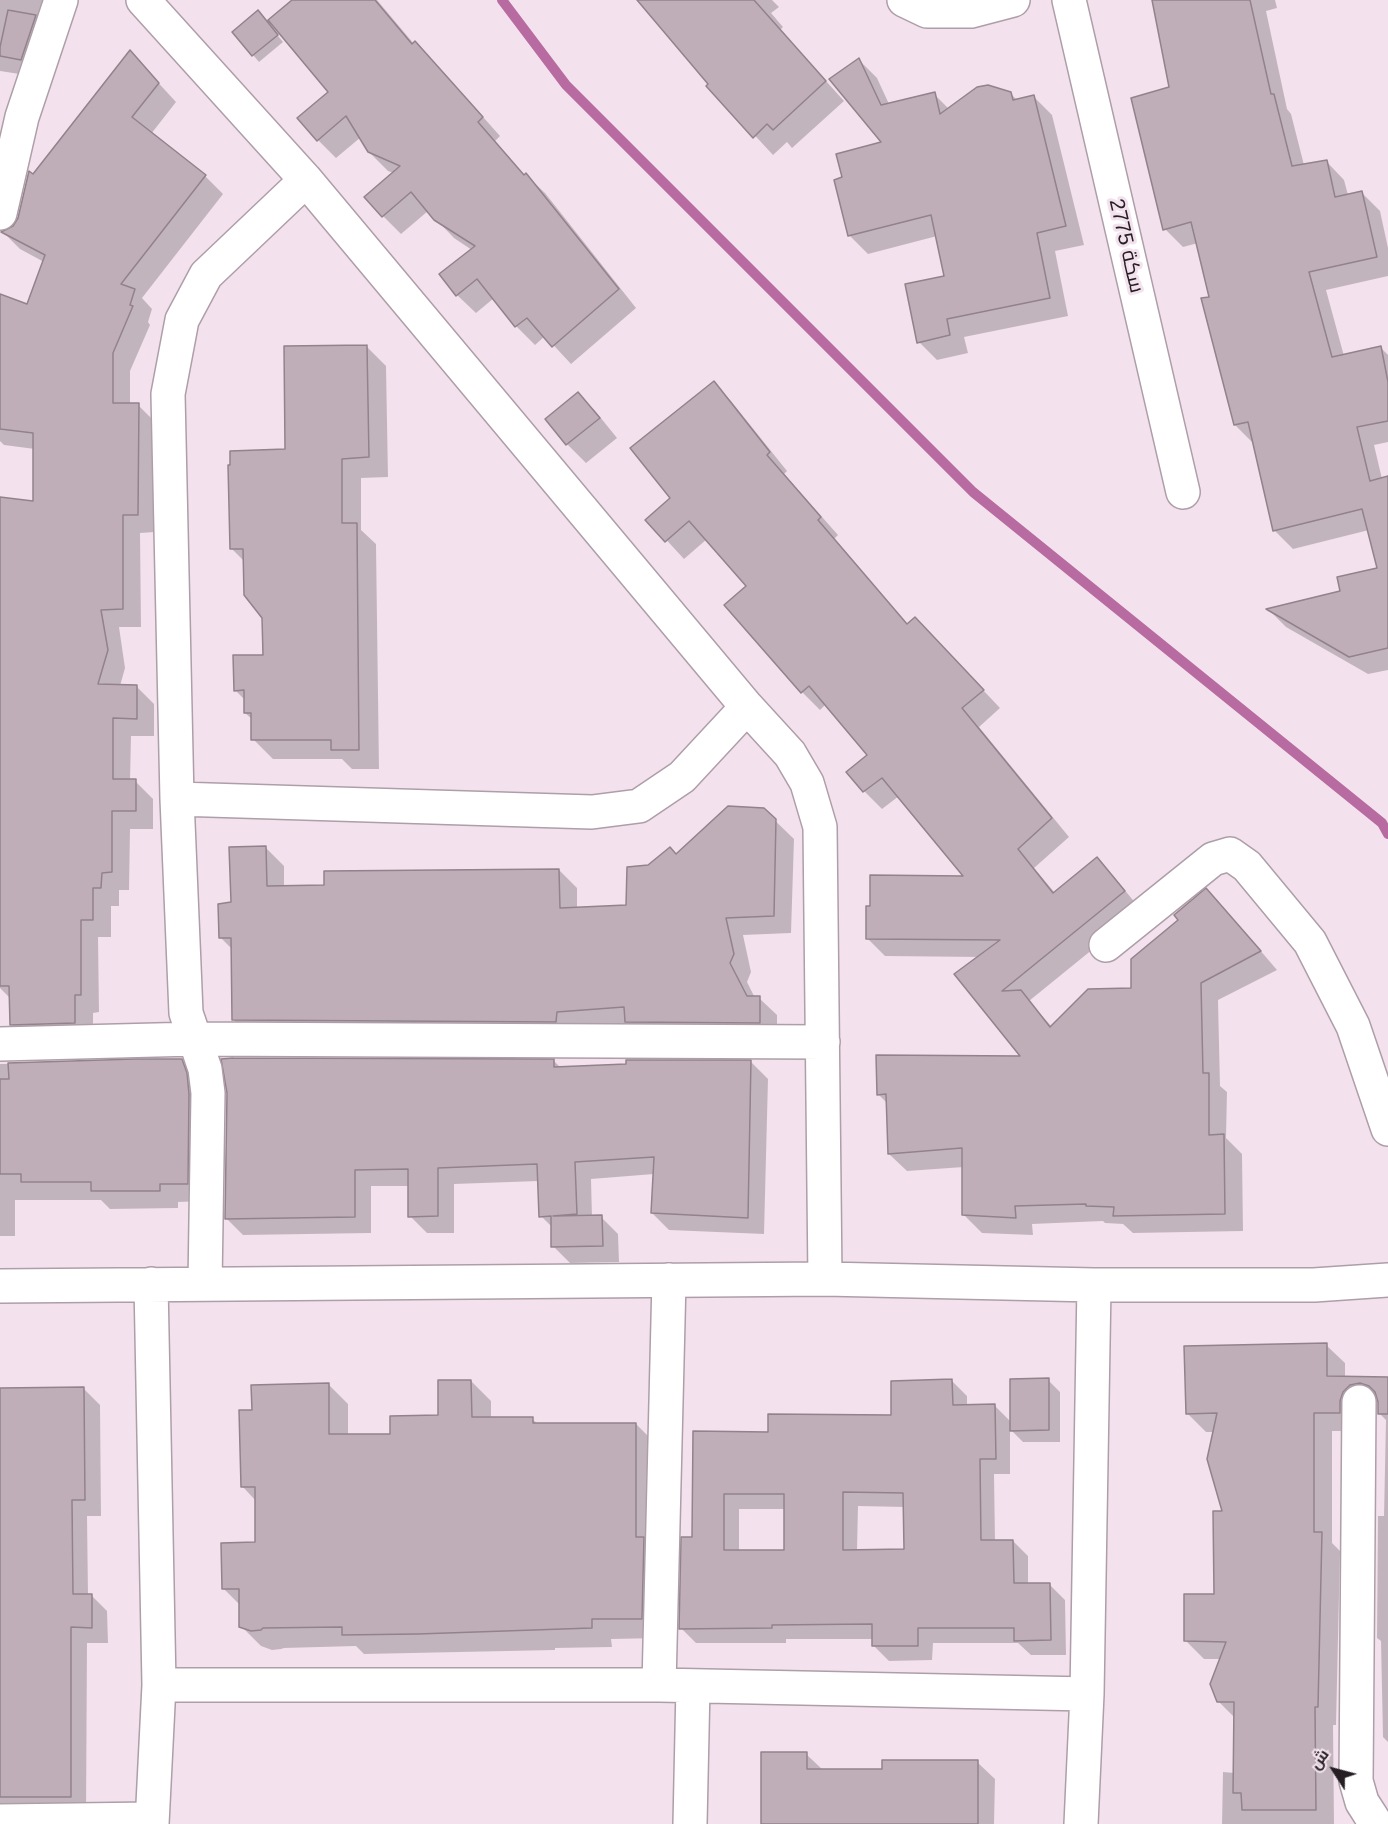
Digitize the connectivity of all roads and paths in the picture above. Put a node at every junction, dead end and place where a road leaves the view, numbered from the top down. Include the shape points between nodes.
1 (61, 0) edge
2 (143, 0) edge
3 (904, 0) edge
4 (1013, 0) edge
5 (1068, 0) edge
6 (306, 180) junction
7 (0, 213) edge
8 (1183, 492) dead end
9 (747, 707) junction
10 (177, 799) junction
11 (1106, 945) dead end
12 (195, 1039) junction
13 (823, 1042) junction
14 (0, 1044) edge
15 (1388, 1130) edge
16 (825, 1279) junction
17 (669, 1280) junction
18 (1388, 1280) edge
19 (151, 1284) junction
20 (205, 1284) junction
21 (1094, 1285) junction
22 (0, 1286) edge
23 (1359, 1402) dead end
24 (159, 1685) junction
25 (659, 1685) junction
26 (693, 1686) junction
27 (1088, 1694) junction
28 (0, 1821) edge
29 (152, 1822) edge
30 (690, 1824) edge
31 (1082, 1824) edge
32 (1376, 1824) edge

1 - 7 street via 22,117
2 - 6 street
3 - 4 street via 927,11 971,11
5 - 8 street, سكة 2775
6 - 9 street
6 - 10 street via 206,275 182,320 168,394
9 - 10 street via 682,777 639,806 592,812
9 - 13 street via 790,754 807,783 820,827
10 - 12 street via 186,1013
11 - 15 street via 1213,859 1230,854 1247,866 1310,942 1353,1026
12 - 13 street
12 - 14 street
12 - 20 street via 206,1069 208,1093
13 - 16 street
16 - 17 street
16 - 21 street
17 - 20 street
17 - 25 street
18 - 21 street via 1314,1285
19 - 20 street
19 - 22 street
19 - 24 street
21 - 27 street
23 - 32 street via 1356,1781 1362,1802
24 - 25 street
24 - 29 street
25 - 26 street
26 - 27 street
26 - 30 street
27 - 31 street
28 - 29 street

